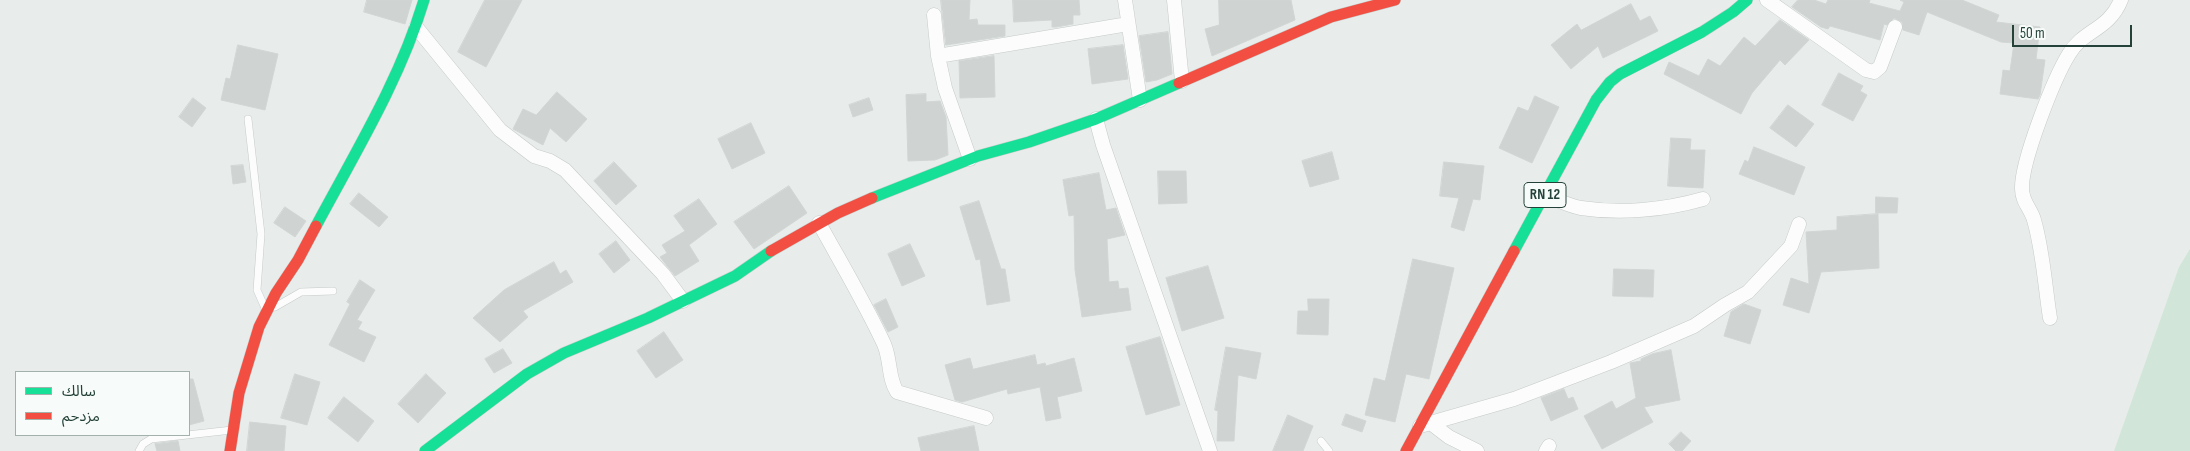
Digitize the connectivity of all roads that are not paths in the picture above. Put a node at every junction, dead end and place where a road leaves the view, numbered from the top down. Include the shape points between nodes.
1 (424, 0) edge
2 (1125, 0) edge
3 (1174, 0) edge
4 (1395, 0) edge
5 (1746, 0) edge
6 (1767, 0) edge
7 (2121, 0) edge
8 (934, 14) dead end
9 (1128, 24) junction
10 (416, 27) junction
11 (1895, 27) dead end
12 (938, 56) junction
13 (1182, 81) junction
14 (1140, 100) junction
15 (248, 119) dead end
16 (1096, 119) junction
17 (970, 159) junction
18 (1544, 195) junction
19 (1703, 199) dead end
20 (819, 223) junction
21 (1799, 224) dead end
22 (333, 291) dead end
23 (683, 301) junction
24 (266, 312) junction
25 (2050, 318) dead end
26 (986, 418) dead end
27 (1426, 425) junction
28 (233, 430) junction
29 (190, 435) edge
30 (178, 436) edge
31 (1320, 441) dead end
32 (139, 451) edge
33 (230, 451) edge
34 (425, 451) edge
35 (1210, 451) edge
36 (1329, 451) edge
37 (1406, 451) edge
38 (1477, 451) edge

1 - 10 street
2 - 9 street
3 - 13 street
4 - 13 street via 1331,18
5 - 18 street, RN 12 via 1714,25 1629,68 1610,82 1590,108
6 - 11 street via 1866,70 1874,72 1880,67
7 - 25 street via 2111,18 2070,52 2026,158 2023,200 2034,218
8 - 12 street
9 - 12 street
9 - 14 street
10 - 23 street via 500,130 534,156 565,170 663,274
10 - 24 street via 392,82 298,260
12 - 17 street via 945,88
13 - 14 street
14 - 16 street
15 - 24 lane via 261,234 258,290
16 - 17 street
16 - 35 street
17 - 20 street via 914,180
18 - 19 street via 1579,208 1625,211
18 - 27 street, RN 12
20 - 23 street via 779,244 735,276
20 - 26 street via 885,346 896,392
21 - 27 street via 1791,246 1748,292 1694,326 1612,362 1514,399
22 - 24 lane via 300,292
23 - 34 street via 564,353 535,370
24 - 28 street via 251,349
27 - 37 street, RN 12
27 - 38 street
28 - 29 lane
28 - 33 street
30 - 32 lane via 151,439
31 - 36 lane

